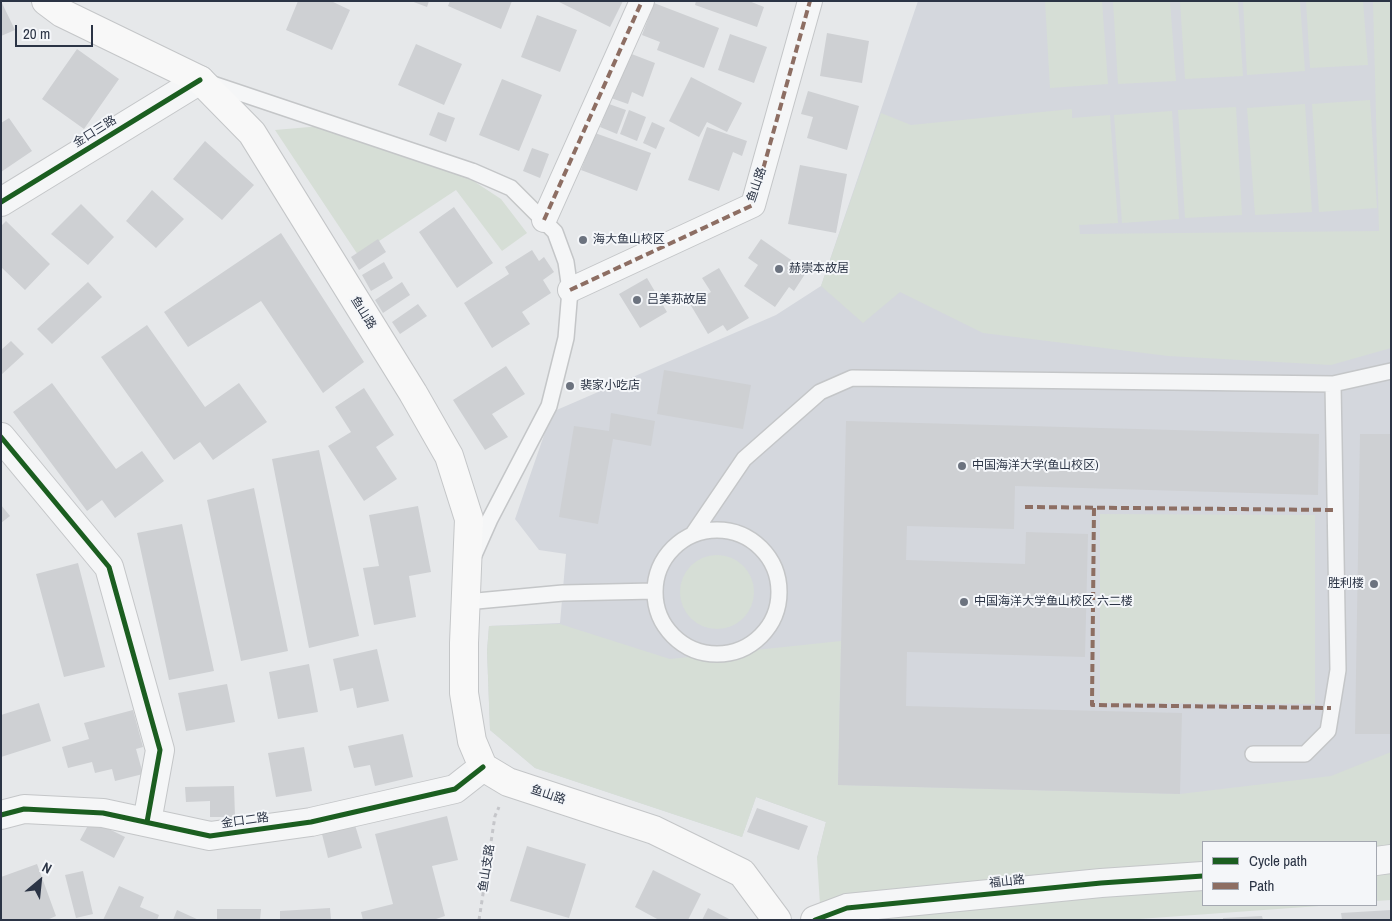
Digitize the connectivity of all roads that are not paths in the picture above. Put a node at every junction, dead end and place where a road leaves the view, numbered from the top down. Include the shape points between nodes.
1 (46, 1) edge
2 (642, 1) edge
3 (810, 1) edge
4 (200, 80) junction
5 (1, 202) edge
6 (544, 220) junction
7 (570, 290) junction
8 (1391, 372) edge
9 (1333, 384) junction
10 (1, 437) edge
11 (693, 534) junction
12 (467, 573) junction
13 (654, 592) junction
14 (466, 602) junction
15 (1253, 754) dead end
16 (483, 768) junction
17 (1, 815) edge
18 (147, 822) junction
19 (1391, 859) edge
20 (1377, 861) edge
21 (1202, 876) edge
22 (777, 920) edge
23 (815, 920) edge

1 - 4 main road, 鱼山路 via 62,13
2 - 6 street
3 - 7 street, 鱼山路 via 753,206
4 - 5 street, 金口三路
4 - 6 lane, 鱼山路 via 472,171 511,188
4 - 12 main road, 鱼山路 via 252,134 449,456 470,519
6 - 7 lane, 鱼山路 via 555,232 566,262
7 - 12 lane, 鱼山路 via 566,338 549,406 490,519
8 - 9 lane
9 - 11 lane via 852,378 820,392 744,459
9 - 15 lane via 1338,670 1328,731 1305,754
10 - 18 street via 109,567 160,750
11 - 13 lane via 665,557 657,574
11 - 13 lane via 714,530 734,532 753,542 768,557 777,576 779,597 773,617 762,635 745,647 724,653 704,652 684,644 668,631 658,612
12 - 14 main road, 鱼山路
13 - 14 lane via 563,593
14 - 16 main road, 鱼山路 via 464,693 472,741
16 - 18 street, 金口二路 via 455,789 311,822 210,836
16 - 22 main road, 鱼山路 via 508,782 654,830 742,873
17 - 18 street, 金口二路 via 24,809 73,811
19 - 20 street
21 - 23 street, 福山路 via 847,908

